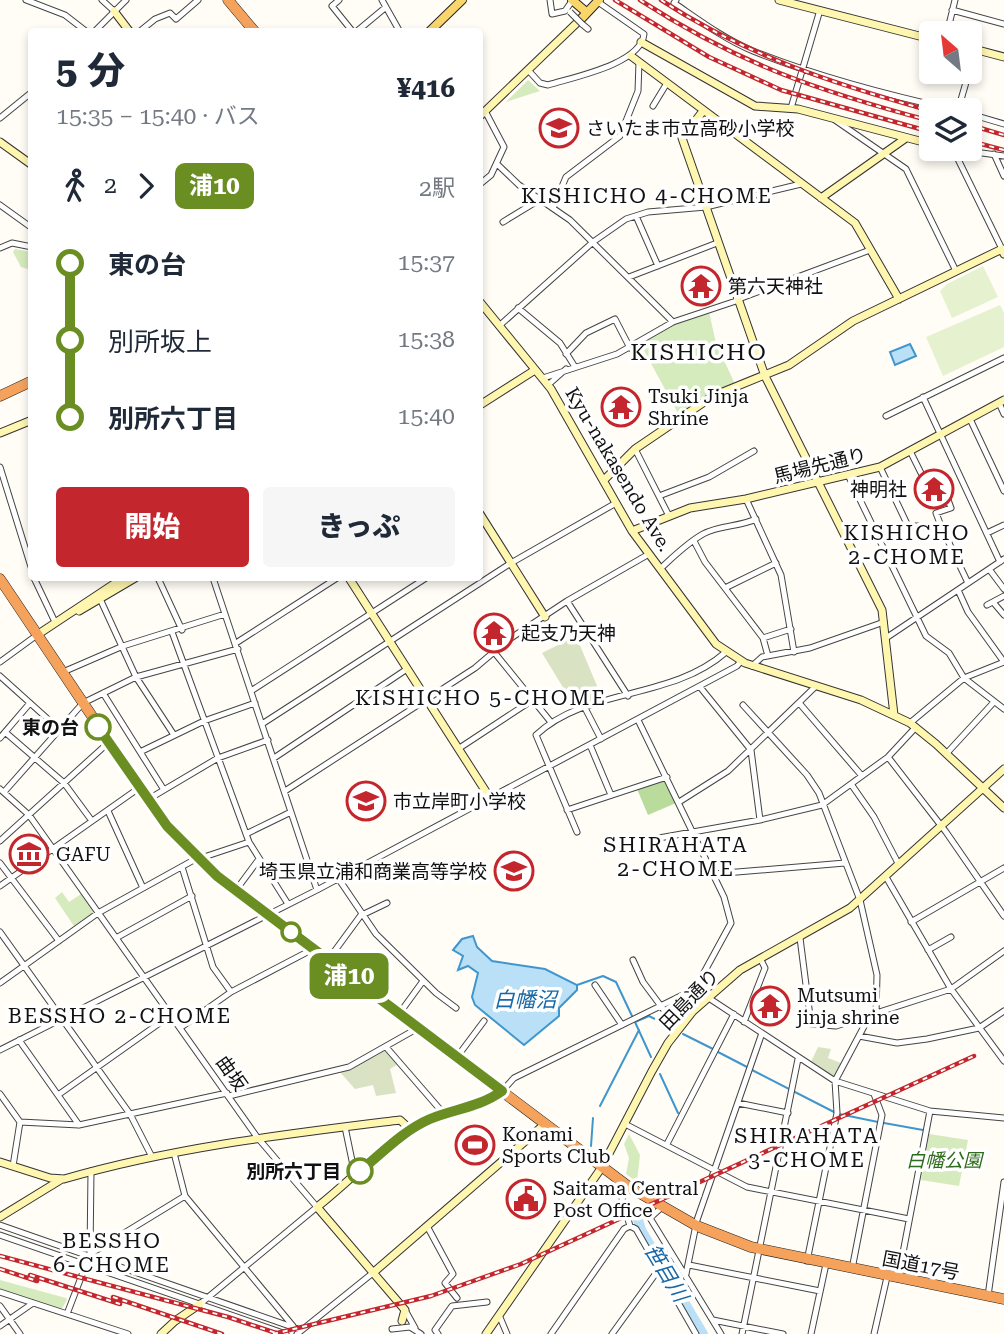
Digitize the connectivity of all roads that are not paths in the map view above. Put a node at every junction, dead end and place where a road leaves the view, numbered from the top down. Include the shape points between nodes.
1 (26, 0) edge
2 (102, 0) edge
3 (126, 0) edge
4 (198, 0) edge
5 (228, 0) edge
6 (339, 0) edge
7 (382, 0) edge
8 (462, 0) edge
9 (550, 0) edge
10 (572, 0) edge
11 (676, 0) edge
12 (779, 0) edge
13 (822, 0) edge
14 (955, 0) edge
15 (596, 1) edge
16 (35, 2) edge
17 (386, 7) junction
18 (820, 10) junction
19 (953, 10) junction
20 (114, 11) junction
21 (570, 12) dead end
22 (583, 18) junction
23 (950, 21) edge
24 (1004, 24) edge
25 (83, 28) edge
26 (98, 28) edge
27 (127, 28) edge
28 (144, 28) edge
29 (252, 28) edge
30 (351, 28) edge
31 (359, 28) edge
32 (398, 28) edge
33 (433, 28) edge
34 (588, 29) dead end
35 (919, 36) edge
36 (641, 42) junction
37 (982, 52) edge
38 (631, 56) junction
39 (1004, 57) edge
40 (639, 62) junction
41 (804, 69) junction
42 (528, 71) junction
43 (667, 83) junction
44 (28, 95) edge
45 (919, 102) edge
46 (653, 106) dead end
47 (791, 108) junction
48 (703, 111) junction
49 (483, 112) edge
50 (483, 114) edge
51 (0, 118) edge
52 (982, 118) edge
53 (835, 119) junction
54 (1004, 124) edge
55 (906, 138) junction
56 (919, 141) edge
57 (0, 142) edge
58 (982, 153) edge
59 (883, 154) junction
60 (994, 154) junction
61 (1004, 156) edge
62 (959, 161) edge
63 (28, 162) edge
64 (497, 164) junction
65 (1004, 176) edge
66 (483, 182) edge
67 (802, 184) junction
68 (821, 198) junction
69 (539, 200) junction
70 (0, 205) edge
71 (706, 207) junction
72 (553, 208) junction
73 (636, 216) junction
74 (503, 222) dead end
75 (28, 225) edge
76 (593, 242) junction
77 (717, 243) junction
78 (28, 246) edge
79 (0, 248) edge
80 (870, 250) junction
81 (1003, 250) edge
82 (658, 266) junction
83 (956, 271) junction
84 (629, 277) junction
85 (899, 299) junction
86 (736, 300) junction
87 (518, 308) junction
88 (483, 313) edge
89 (673, 322) junction
90 (499, 326) junction
91 (630, 348) junction
92 (566, 354) junction
93 (1004, 358) edge
94 (575, 367) junction
95 (566, 369) junction
96 (536, 370) junction
97 (765, 376) junction
98 (543, 378) junction
99 (28, 383) edge
100 (548, 385) junction
101 (0, 396) edge
102 (923, 397) junction
103 (483, 401) edge
104 (1001, 401) edge
105 (1004, 414) edge
106 (886, 416) dead end
107 (970, 419) junction
108 (28, 422) edge
109 (0, 433) edge
110 (940, 435) junction
111 (635, 449) junction
112 (754, 451) dead end
113 (910, 451) junction
114 (0, 467) edge
115 (880, 467) junction
116 (848, 475) junction
117 (604, 480) junction
118 (820, 481) junction
119 (1004, 491) edge
120 (659, 496) junction
121 (746, 499) junction
122 (616, 503) junction
123 (669, 516) junction
124 (483, 519) edge
125 (756, 519) junction
126 (486, 524) junction
127 (1004, 525) edge
128 (941, 526) junction
129 (483, 527) edge
130 (632, 531) junction
131 (987, 533) junction
132 (694, 541) junction
133 (649, 554) junction
134 (28, 557) edge
135 (1002, 560) edge
136 (511, 563) junction
137 (776, 563) junction
138 (659, 569) junction
139 (989, 569) junction
140 (0, 579) edge
141 (35, 581) edge
142 (118, 581) edge
143 (131, 581) edge
144 (159, 581) edge
145 (214, 581) edge
146 (333, 581) edge
147 (351, 581) edge
148 (422, 581) edge
149 (968, 583) junction
150 (725, 588) junction
151 (1004, 589) edge
152 (958, 590) junction
153 (1004, 596) edge
154 (101, 601) junction
155 (567, 601) junction
156 (225, 614) junction
157 (372, 614) junction
158 (1004, 615) edge
159 (545, 617) junction
160 (916, 619) junction
161 (884, 621) junction
162 (55, 622) junction
163 (790, 629) junction
164 (181, 630) junction
165 (172, 632) junction
166 (37, 635) junction
167 (763, 638) junction
168 (886, 638) junction
169 (390, 641) junction
170 (122, 646) junction
171 (237, 646) junction
172 (494, 652) junction
173 (726, 652) junction
174 (794, 652) junction
175 (768, 656) junction
176 (1, 658) edge
177 (741, 661) junction
178 (1004, 662) edge
179 (183, 665) junction
180 (752, 666) junction
181 (407, 669) junction
182 (63, 672) junction
183 (0, 676) edge
184 (136, 677) junction
185 (964, 678) junction
186 (700, 687) junction
187 (815, 687) junction
188 (251, 691) junction
189 (103, 693) junction
190 (628, 696) junction
191 (427, 699) junction
192 (534, 699) junction
193 (994, 702) junction
194 (30, 703) junction
195 (83, 703) junction
196 (255, 703) junction
197 (800, 704) junction
198 (743, 705) dead end
199 (585, 708) junction
200 (1004, 709) edge
201 (894, 715) junction
202 (638, 720) junction
203 (204, 721) junction
204 (550, 722) junction
205 (262, 724) junction
206 (913, 725) junction
207 (59, 729) junction
208 (5, 732) junction
209 (769, 733) junction
210 (174, 735) junction
211 (0, 738) edge
212 (601, 739) junction
213 (268, 740) junction
214 (108, 743) junction
215 (590, 745) junction
216 (458, 749) junction
217 (751, 750) junction
218 (142, 751) junction
219 (947, 753) junction
220 (34, 757) junction
221 (888, 757) junction
222 (218, 758) junction
223 (274, 758) junction
224 (548, 767) junction
225 (1004, 769) edge
226 (862, 776) junction
227 (667, 777) junction
228 (64, 783) junction
229 (851, 784) junction
230 (139, 788) junction
231 (984, 789) junction
232 (2, 790) edge
233 (164, 790) junction
234 (285, 791) junction
235 (611, 795) junction
236 (490, 798) junction
237 (147, 800) junction
238 (679, 802) junction
239 (822, 804) junction
240 (1004, 808) edge
241 (567, 810) junction
242 (108, 811) junction
243 (291, 812) junction
244 (29, 815) junction
245 (760, 820) junction
246 (92, 821) junction
247 (943, 827) junction
248 (577, 832) dead end
249 (692, 832) junction
250 (246, 834) junction
251 (659, 838) dead end
252 (0, 841) edge
253 (248, 842) junction
254 (52, 849) junction
255 (259, 859) junction
256 (199, 860) junction
257 (0, 863) edge
258 (845, 863) junction
259 (899, 865) junction
260 (182, 867) junction
261 (1004, 868) edge
262 (713, 874) junction
263 (13, 877) junction
264 (886, 877) junction
265 (338, 878) junction
266 (982, 881) junction
267 (0, 886) edge
268 (143, 888) junction
269 (317, 890) junction
270 (236, 891) junction
271 (192, 896) junction
272 (860, 900) junction
273 (387, 903) dead end
274 (288, 904) junction
275 (98, 913) junction
276 (268, 915) junction
277 (362, 915) junction
278 (1004, 916) edge
279 (911, 922) junction
280 (0, 933) edge
281 (951, 937) dead end
282 (116, 938) junction
283 (800, 938) junction
284 (59, 941) junction
285 (207, 945) junction
286 (313, 949) junction
287 (928, 950) junction
288 (1004, 951) edge
289 (761, 958) junction
290 (328, 960) junction
291 (633, 960) dead end
292 (24, 966) junction
293 (145, 977) junction
294 (423, 981) junction
295 (0, 983) edge
296 (595, 985) dead end
297 (695, 989) junction
298 (951, 989) junction
299 (231, 992) junction
300 (708, 996) junction
301 (661, 1006) junction
302 (456, 1008) dead end
303 (1004, 1011) edge
304 (399, 1014) junction
305 (734, 1014) junction
306 (876, 1014) junction
307 (170, 1015) junction
308 (869, 1017) junction
309 (62, 1019) junction
310 (484, 1021) dead end
311 (744, 1022) junction
312 (622, 1025) junction
313 (180, 1028) junction
314 (418, 1028) junction
315 (979, 1028) junction
316 (678, 1029) junction
317 (762, 1033) junction
318 (859, 1037) junction
319 (19, 1040) junction
320 (386, 1047) junction
321 (0, 1050) edge
322 (457, 1057) junction
323 (798, 1059) junction
324 (1004, 1061) edge
325 (96, 1068) junction
326 (836, 1080) junction
327 (502, 1091) junction
328 (0, 1094) edge
329 (874, 1094) junction
330 (228, 1095) junction
331 (58, 1096) junction
332 (737, 1103) junction
333 (930, 1111) junction
334 (788, 1113) junction
335 (130, 1114) junction
336 (444, 1114) junction
337 (1004, 1118) edge
338 (20, 1122) junction
339 (544, 1124) junction
340 (625, 1124) junction
341 (79, 1125) junction
342 (345, 1127) junction
343 (411, 1129) junction
344 (257, 1138) junction
345 (667, 1144) junction
346 (174, 1153) junction
347 (152, 1157) junction
348 (0, 1161) edge
349 (13, 1166) junction
350 (603, 1167) junction
351 (91, 1170) junction
352 (715, 1170) junction
353 (355, 1175) junction
354 (64, 1178) junction
355 (1004, 1182) edge
356 (629, 1187) junction
357 (772, 1192) junction
358 (185, 1196) junction
359 (818, 1201) junction
360 (317, 1207) junction
361 (661, 1208) junction
362 (864, 1210) junction
363 (0, 1217) edge
364 (909, 1219) junction
365 (0, 1226) edge
366 (427, 1226) junction
367 (629, 1226) junction
368 (697, 1226) junction
369 (0, 1235) edge
370 (760, 1249) junction
371 (89, 1256) junction
372 (807, 1261) junction
373 (85, 1264) junction
374 (826, 1264) junction
375 (689, 1265) junction
376 (246, 1268) junction
377 (659, 1269) junction
378 (852, 1269) junction
379 (374, 1272) junction
380 (686, 1274) junction
381 (887, 1277) junction
382 (754, 1278) junction
383 (898, 1279) junction
384 (0, 1292) edge
385 (820, 1292) junction
386 (988, 1296) junction
387 (212, 1297) junction
388 (1004, 1299) edge
389 (456, 1302) junction
390 (487, 1302) dead end
391 (33, 1303) junction
392 (201, 1304) junction
393 (0, 1306) edge
394 (405, 1310) junction
395 (66, 1314) junction
396 (499, 1315) junction
397 (10, 1320) junction
398 (713, 1320) junction
399 (402, 1321) joint
400 (744, 1325) junction
401 (0, 1326) edge
402 (415, 1328) junction
403 (392, 1329) junction
404 (298, 1331) edge
405 (20, 1334) edge
406 (128, 1334) edge
407 (161, 1334) edge
408 (286, 1334) edge
409 (387, 1334) edge
410 (421, 1334) edge
411 (438, 1334) edge
412 (486, 1334) edge
413 (507, 1334) edge
414 (551, 1334) edge
415 (612, 1334) edge
416 (696, 1334) edge
417 (721, 1334) edge
418 (742, 1334) edge
419 (783, 1334) edge
420 (811, 1334) edge
421 (874, 1334) edge

1 - 16 street
2 - 20 street
3 - 20 street
4 - 28 street via 176,19 170,13
5 - 29 highway
6 - 30 street via 332,6
7 - 17 street
8 - 33 main road
9 - 10 street via 552,14 565,11
10 - 22 main road
11 - 41 street via 674,4 728,38
12 - 18 street
13 - 18 street
14 - 19 street
15 - 22 main road
15 - 36 street via 641,31
16 - 25 street
17 - 31 street
17 - 32 street
18 - 35 street
18 - 41 street
19 - 23 street
19 - 24 street
20 - 26 street
20 - 27 street
21 - 22 street, bridge
22 - 34 street, bridge
22 - 42 street
36 - 38 street
36 - 47 street via 755,106
37 - 39 street
38 - 40 street
38 - 42 street via 548,85
40 - 43 street
40 - 72 street via 638,92 620,136 566,177
41 - 45 street
41 - 47 street
42 - 49 street
43 - 46 street
43 - 48 street
44 - 51 street
47 - 53 street
48 - 67 street
48 - 71 street via 682,138
50 - 64 street via 504,145
52 - 54 street
53 - 55 street
53 - 59 street
55 - 56 street
55 - 59 street
57 - 63 street
58 - 60 street
59 - 68 street
59 - 83 street via 906,169
60 - 61 street
60 - 65 street
62 - 81 street
64 - 66 street
64 - 69 street
67 - 68 street
67 - 71 street
68 - 80 street via 855,223
69 - 72 street
69 - 74 street
70 - 75 street
71 - 73 street
71 - 77 street
72 - 76 street
73 - 76 street
73 - 82 street
76 - 84 street
76 - 87 street
77 - 82 street
77 - 86 street
78 - 79 street via 12,243
80 - 85 street
80 - 86 street
81 - 83 street
82 - 84 street
83 - 85 street
84 - 89 street
85 - 97 street via 853,321
86 - 89 street
86 - 97 street
87 - 90 street
87 - 92 street via 560,343
88 - 90 street, Kyu-nakasendo Ave.
89 - 91 street
90 - 96 street, Kyu-nakasendo Ave.
91 - 92 street via 615,319 586,333
91 - 94 street
92 - 94 street
93 - 102 street
94 - 95 street
95 - 98 street
95 - 100 street
96 - 98 street, Kyu-nakasendo Ave.
96 - 103 street
97 - 111 street via 713,396
97 - 118 street
98 - 100 street, Kyu-nakasendo Ave.
99 - 101 highway
100 - 117 street, Kyu-nakasendo Ave.
102 - 106 street
102 - 110 street
104 - 105 street
104 - 107 street, 馬場先通り
107 - 110 street, 馬場先通り
107 - 119 street
108 - 109 street
110 - 113 street, 馬場先通り
110 - 131 street
111 - 117 street
111 - 120 street
112 - 120 street via 709,477
113 - 115 street, 馬場先通り
113 - 128 street via 926,483 940,478 951,508 936,513
114 - 134 street
115 - 116 street, 馬場先通り
115 - 128 street via 908,526
116 - 118 street, 馬場先通り
116 - 160 street
117 - 122 street, Kyu-nakasendo Ave.
118 - 121 street, 馬場先通り
118 - 161 street
120 - 123 street
121 - 123 street, 馬場先通り
121 - 125 street
122 - 130 street, Kyu-nakasendo Ave.
122 - 136 street
123 - 130 street, 馬場先通り
124 - 126 street
125 - 132 street via 713,530
125 - 137 street
126 - 129 street
126 - 136 street
127 - 131 street
128 - 149 street
130 - 133 street, Kyu-nakasendo Ave.
131 - 135 street
132 - 138 street
132 - 150 street
133 - 138 street, Kyu-nakasendo Ave.
133 - 155 street
135 - 139 street
136 - 159 street
136 - 169 street
137 - 150 street
137 - 163 street
138 - 173 street, Kyu-nakasendo Ave. via 702,628
139 - 149 street
139 - 151 street
140 - 166 highway, 国道17号
141 - 162 street
142 - 162 street
143 - 154 street
144 - 164 street
145 - 156 street
146 - 171 street
147 - 157 street
148 - 157 street
149 - 152 street
150 - 167 street
152 - 160 street
152 - 178 street
153 - 158 street via 990,604
154 - 162 street
154 - 170 street
155 - 159 street
155 - 190 street
156 - 164 street
156 - 171 street
157 - 169 street
157 - 188 street
159 - 172 street
160 - 168 street
160 - 185 street via 926,636 949,653
161 - 168 street
161 - 174 street
162 - 166 street
163 - 167 street
163 - 174 street
164 - 165 street
165 - 170 street
165 - 179 street
166 - 176 street
166 - 182 highway, 国道17号
167 - 175 street
168 - 201 street
169 - 181 street
169 - 205 street
170 - 182 street
170 - 184 street
171 - 179 street
171 - 188 street
172 - 191 street
172 - 192 street
173 - 177 street, Kyu-nakasendo Ave.
173 - 190 street via 711,666 674,684
174 - 175 street
175 - 180 street
177 - 180 street, Kyu-nakasendo Ave.
177 - 186 street
178 - 185 street
179 - 184 street
179 - 203 street
180 - 187 street, Kyu-nakasendo Ave.
181 - 191 street
181 - 223 street
182 - 195 highway, 国道17号
183 - 194 street
184 - 189 street
184 - 210 street
185 - 193 street
185 - 206 street
186 - 202 street
186 - 217 street
187 - 197 street
187 - 201 street, Kyu-nakasendo Ave.
188 - 196 street
189 - 195 street
189 - 218 street
190 - 199 street
191 - 216 street
191 - 234 street
192 - 204 street
192 - 216 street
193 - 200 street
193 - 219 street
194 - 207 street
194 - 208 street
195 - 207 street
195 - 214 highway, 国道17号
196 - 203 street
196 - 205 street
197 - 209 street
197 - 226 street
198 - 209 street
199 - 204 street
199 - 212 street
201 - 206 street, Kyu-nakasendo Ave.
202 - 212 street
202 - 227 street
203 - 210 street
203 - 222 street
204 - 224 street via 536,735
205 - 213 street
206 - 219 street, Kyu-nakasendo Ave.
206 - 221 street
207 - 220 street
208 - 211 street
208 - 220 street
209 - 217 street
209 - 239 street via 807,775
210 - 218 street
212 - 215 street
213 - 222 street
213 - 223 street
214 - 228 street
214 - 230 highway, 国道17号
215 - 224 street
215 - 235 street
216 - 236 street
217 - 238 street via 728,771
217 - 245 street
218 - 233 street
219 - 231 street, Kyu-nakasendo Ave.
220 - 228 street
220 - 232 street
221 - 226 street
221 - 247 street
222 - 233 street
222 - 250 street
223 - 234 street
224 - 236 street
224 - 241 street
225 - 231 street, 田島通り
226 - 229 street
227 - 235 street
227 - 238 street
228 - 244 street
228 - 246 street
229 - 239 street
229 - 259 street
230 - 237 highway, 国道17号
230 - 242 street
231 - 240 street, Kyu-nakasendo Ave.
231 - 247 street, 田島通り
232 - 244 street, 曲坂
233 - 237 street
234 - 243 street
235 - 241 street
236 - 265 street
237 - 256 highway, 国道17号
238 - 249 street
239 - 245 street
239 - 258 street
241 - 248 street
242 - 246 street
242 - 268 street
243 - 250 street
243 - 269 street
244 - 252 street
244 - 254 street, 曲坂
245 - 249 street
246 - 254 street
247 - 259 street, 田島通り
247 - 266 street
249 - 251 street
249 - 262 street
250 - 253 street
253 - 255 street
253 - 256 street
254 - 263 street
254 - 275 street, 曲坂
255 - 270 street
255 - 274 street
256 - 260 street
256 - 270 highway, 国道17号
257 - 263 street
258 - 262 street
258 - 272 street
259 - 264 street, 田島通り
260 - 268 street
260 - 271 street
261 - 266 street
262 - 297 street via 731,923
263 - 267 street
263 - 284 street
264 - 272 street, 田島通り
264 - 279 street
265 - 269 street
265 - 277 street
266 - 278 street
266 - 279 street
268 - 275 street
269 - 274 street
270 - 276 highway, 国道17号
271 - 282 street
271 - 285 street
272 - 283 street, 田島通り
272 - 306 street via 877,975
273 - 277 street
274 - 276 street
275 - 282 street, 曲坂
275 - 284 street
276 - 285 street
276 - 286 highway, 国道17号
277 - 290 street
277 - 294 street
279 - 287 street
280 - 292 street
281 - 287 street
282 - 293 street, 曲坂
283 - 289 street, 田島通り
283 - 308 street via 811,1024 836,1026
284 - 292 street
285 - 293 street
285 - 299 street via 213,967
286 - 290 highway, 国道17号
286 - 299 street
287 - 298 street
288 - 298 street
289 - 300 street, 田島通り
289 - 311 street via 765,968
290 - 304 highway, 国道17号
291 - 301 street
292 - 295 street
292 - 309 street
293 - 307 street, 曲坂
293 - 309 street
294 - 302 street
294 - 304 street
296 - 312 street
297 - 300 street
297 - 301 street
298 - 306 street
298 - 315 street
299 - 313 street
300 - 305 street
300 - 316 street, 田島通り
301 - 312 street
301 - 316 street
303 - 315 street
304 - 314 highway, 国道17号
305 - 311 street
305 - 345 street
306 - 308 street
307 - 313 street, 曲坂
307 - 325 street
308 - 318 street
309 - 319 street
309 - 325 street
310 - 322 street
311 - 317 street
312 - 327 street via 514,1078
313 - 330 street, 曲坂
314 - 320 street
314 - 322 highway, 国道17号
315 - 318 street via 897,1043
315 - 324 street
316 - 340 street, 田島通り
317 - 323 street
317 - 332 street
318 - 326 street
319 - 321 street
319 - 331 street
320 - 330 street via 349,1067
320 - 336 street
322 - 327 highway, 国道17号
323 - 326 street
323 - 334 street
325 - 331 street
325 - 335 street
326 - 329 street
326 - 359 street via 837,1113
327 - 336 street
327 - 339 highway, 国道17号
328 - 338 street
329 - 333 street
329 - 362 street via 882,1115
330 - 335 street
330 - 344 street, 曲坂
331 - 341 street
332 - 334 street
332 - 352 street
333 - 337 street
333 - 364 street
334 - 357 street
335 - 341 street
335 - 347 street
336 - 343 street
338 - 341 street
338 - 349 street
339 - 350 highway, 国道17号
339 - 366 street
340 - 345 street
340 - 350 street, 田島通り
342 - 343 street via 400,1120
342 - 344 street
342 - 353 street
343 - 353 street
344 - 346 street
344 - 360 street, 曲坂
345 - 352 street
346 - 347 street
346 - 358 street
347 - 351 street
348 - 349 street
349 - 354 street
350 - 356 highway, 国道17号
350 - 396 street, 田島通り
351 - 354 street
351 - 371 street
352 - 357 street via 747,1187
352 - 368 street
353 - 360 street
354 - 363 street
355 - 386 street
356 - 361 highway, 国道17号
356 - 367 street via 622,1199
357 - 359 street
357 - 370 street
358 - 371 street
358 - 376 street
359 - 362 street
359 - 372 street
360 - 376 street
360 - 379 street
361 - 368 highway, 国道17号
361 - 380 street via 650,1218
362 - 364 street
362 - 378 street
364 - 383 street
365 - 371 street
366 - 379 street
366 - 389 street via 453,1274 444,1283
367 - 377 street via 636,1229
367 - 414 street
368 - 370 highway, 国道17号
368 - 375 street
369 - 373 street
370 - 372 highway, 国道17号
370 - 382 street
371 - 373 street
371 - 387 street
372 - 374 highway, 国道17号
373 - 392 street
373 - 395 street
374 - 378 highway, 国道17号
374 - 385 street
375 - 380 street
375 - 382 street
376 - 387 street
376 - 404 street
377 - 415 street
377 - 416 street
378 - 381 highway, 国道17号
379 - 394 street
379 - 404 street
380 - 398 street
381 - 383 highway, 国道17号
381 - 421 street
382 - 385 street
382 - 400 street
383 - 386 highway, 国道17号
384 - 391 street
385 - 420 street
386 - 388 highway, 国道17号
387 - 392 street
387 - 404 street
389 - 390 street via 466,1307
389 - 411 street via 435,1330
391 - 395 street
391 - 397 street
392 - 407 street
392 - 408 street
393 - 397 street
394 - 399 street
394 - 402 street
395 - 406 street
396 - 412 street, 田島通り
396 - 413 street
397 - 401 street
397 - 405 street
398 - 400 street
398 - 417 street
399 - 403 street
400 - 418 street
400 - 419 street
402 - 403 street
402 - 410 street
403 - 409 street

